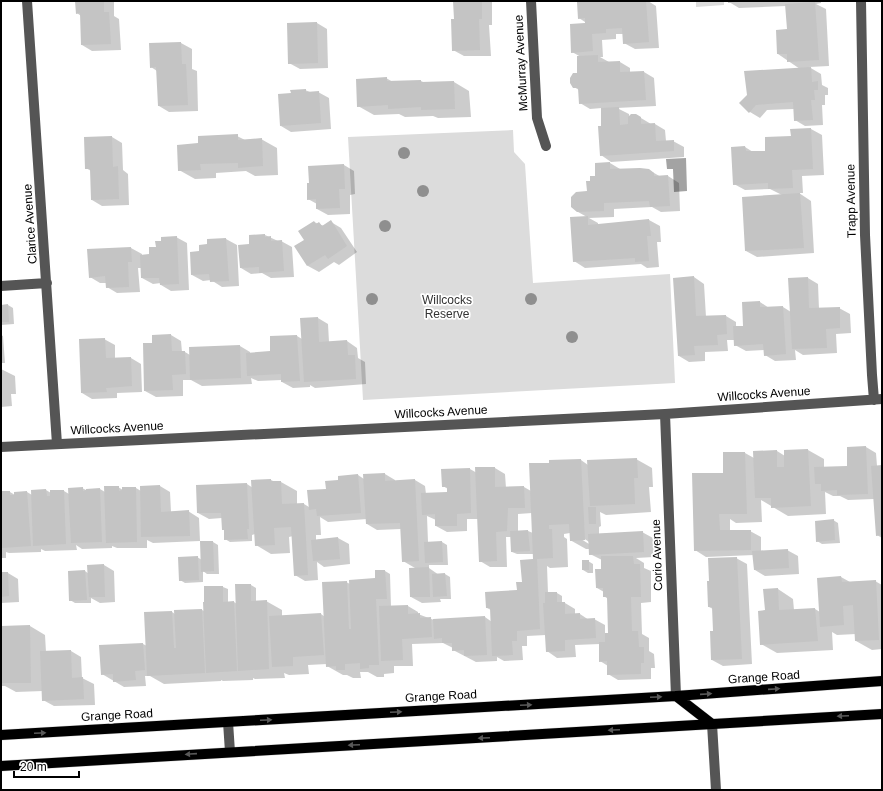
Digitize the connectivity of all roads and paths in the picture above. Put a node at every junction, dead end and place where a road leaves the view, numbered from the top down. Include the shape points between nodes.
1 (27, 1) edge
2 (531, 1) edge
3 (861, 1) edge
4 (546, 146) dead end
5 (47, 283) junction
6 (1, 286) edge
7 (878, 400) edge
8 (665, 414) junction
9 (57, 444) junction
10 (1, 447) edge
11 (882, 681) edge
12 (676, 696) junction
13 (882, 714) edge
14 (228, 722) junction
15 (712, 724) junction
16 (1, 735) edge
17 (230, 752) junction
18 (1, 766) edge
19 (716, 790) edge

1 - 5 street, Clarice Avenue
2 - 4 street, McMurray Avenue via 537,118
3 - 7 street, Trapp Avenue via 865,236 872,375
5 - 6 street
5 - 9 street, Clarice Avenue
7 - 8 street, Willcocks Avenue
8 - 9 street, Willcocks Avenue
8 - 12 street, Corio Avenue
9 - 10 street, Willcocks Avenue
12 -> 11 main road, Grange Road
14 -> 12 main road, Grange Road
12 - 15 main road
13 -> 15 main road
16 -> 14 main road, Grange Road
14 - 17 street
15 -> 17 main road
15 - 19 street
17 -> 18 main road

